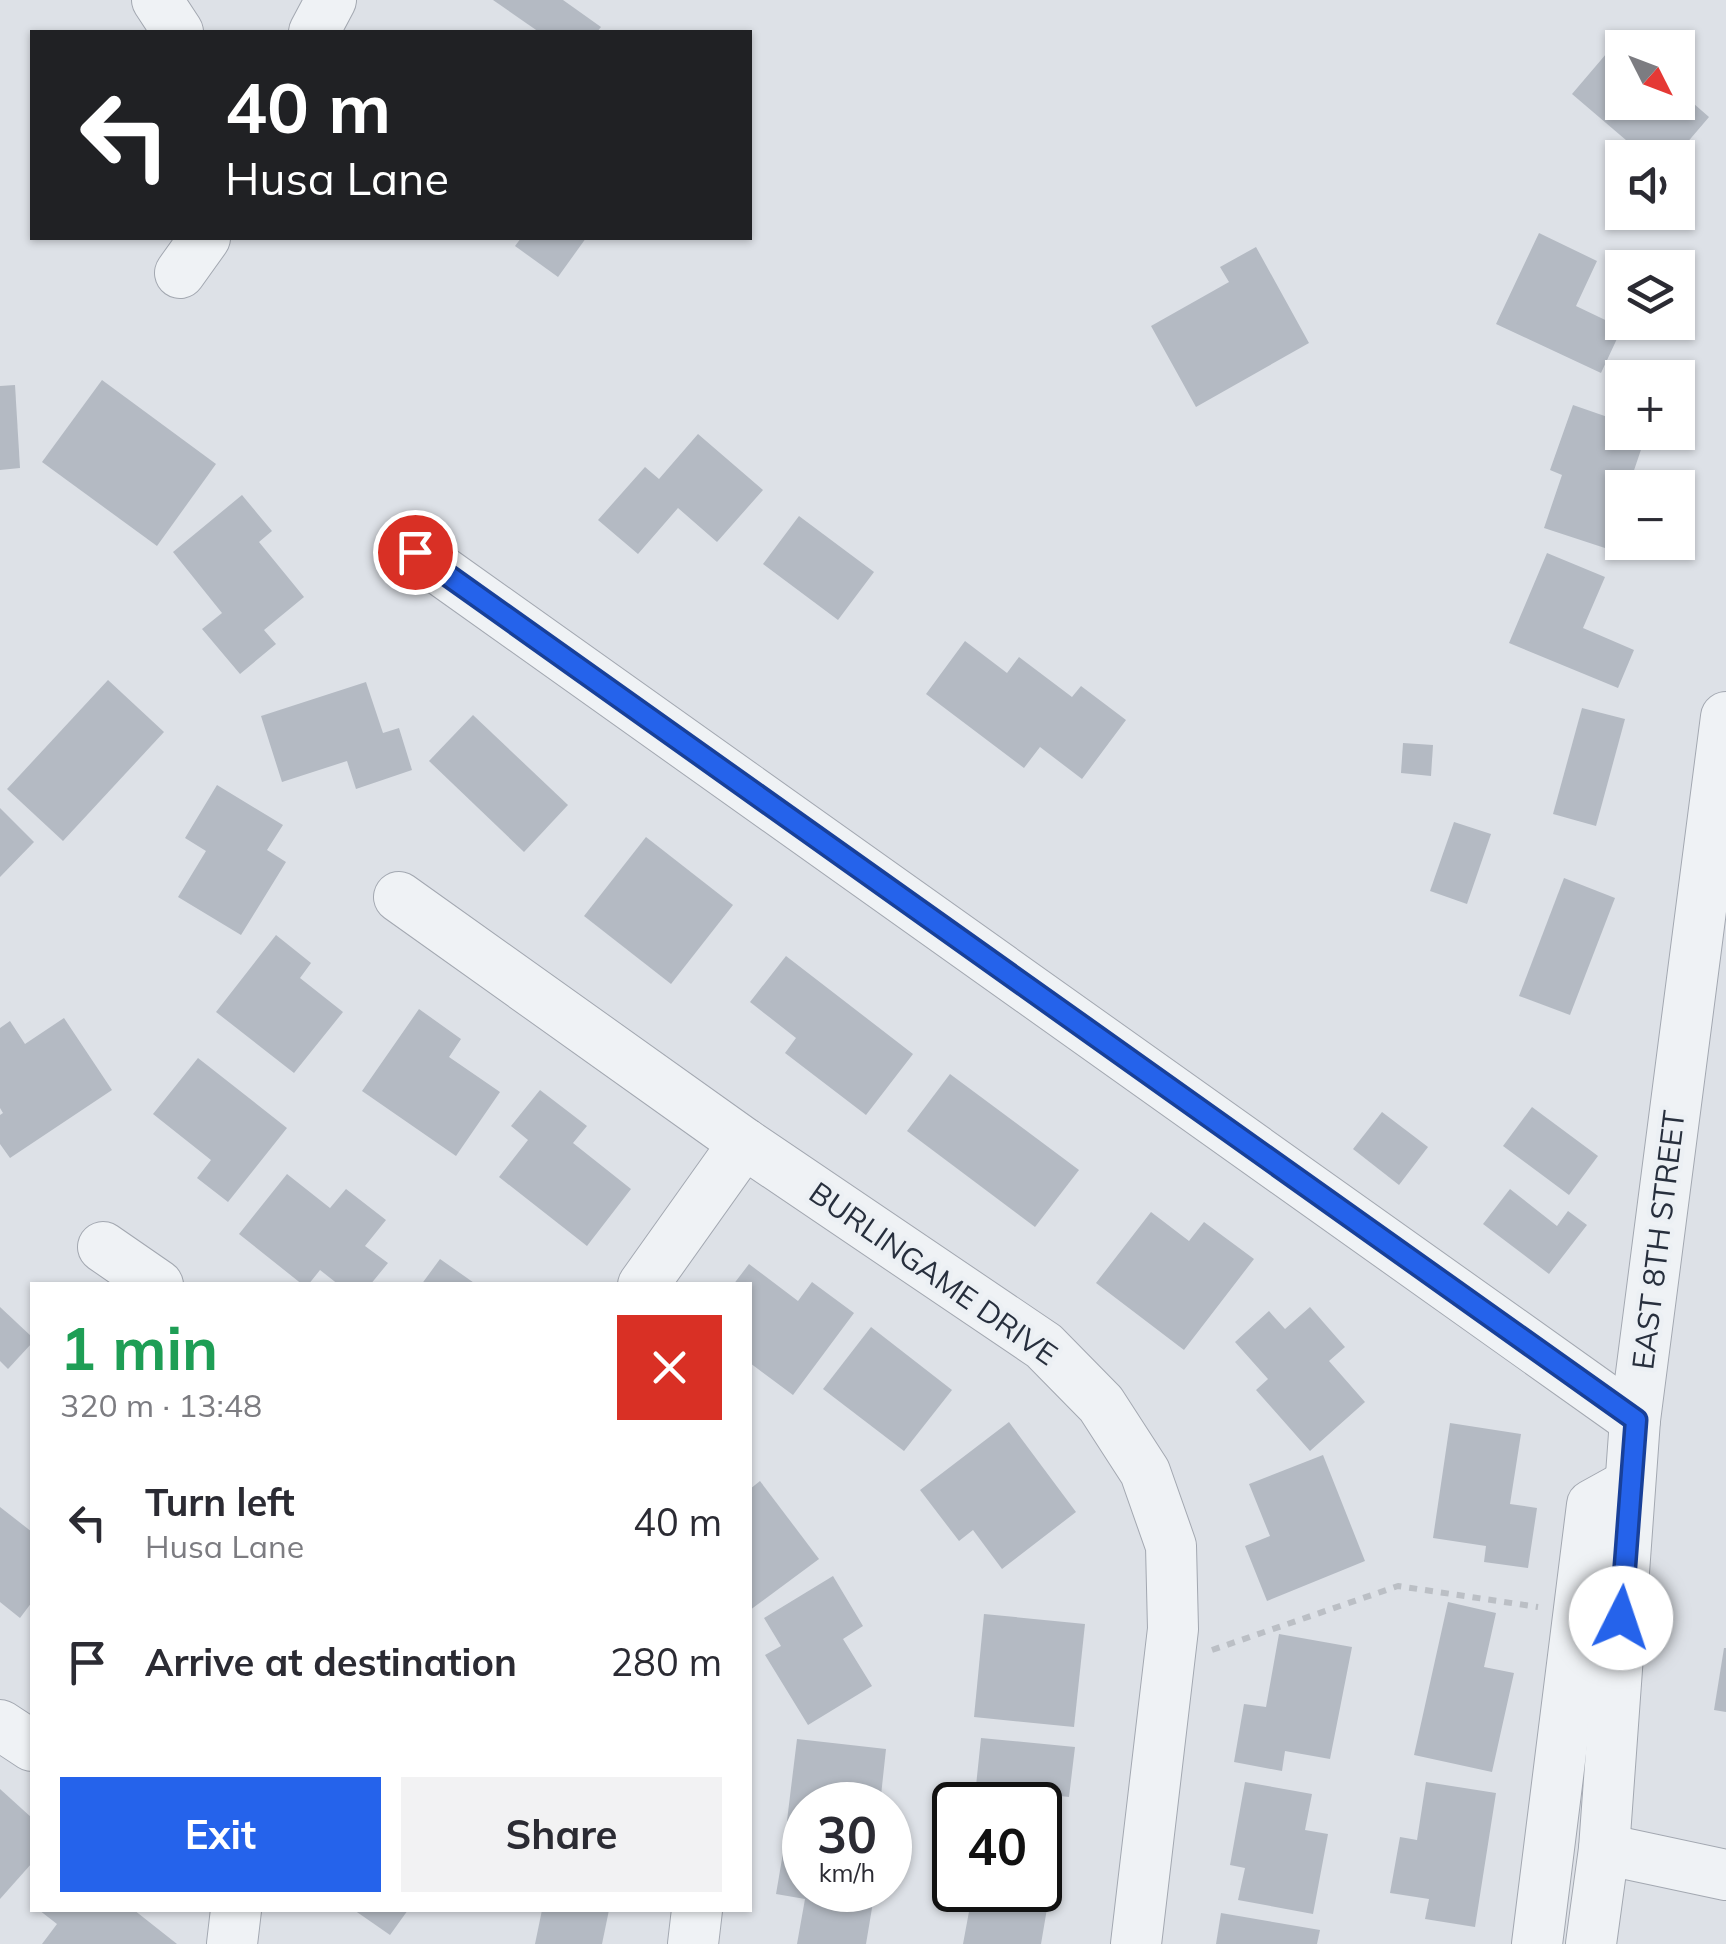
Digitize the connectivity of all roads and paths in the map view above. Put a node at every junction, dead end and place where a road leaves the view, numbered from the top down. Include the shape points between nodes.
1 (157, 0) edge
2 (331, 0) edge
3 (177, 30) edge
4 (315, 30) edge
5 (415, 552) dead end
6 (1726, 718) edge
7 (399, 898) dead end
8 (744, 1143) junction
9 (103, 1247) dead end
10 (154, 1282) edge
11 (645, 1282) edge
12 (1636, 1420) junction
13 (1630, 1484) junction
14 (1578, 1613) junction
15 (1170, 1664) junction
16 (0, 1724) edge
17 (30, 1745) edge
18 (1604, 1848) junction
19 (1726, 1875) edge
20 (236, 1912) edge
21 (697, 1912) edge
22 (232, 1944) edge
23 (693, 1944) edge
24 (1136, 1944) edge
25 (1537, 1944) edge
26 (1591, 1944) edge

1 - 3 street
2 - 4 street
5 - 12 street
6 - 12 street, EAST 8TH STREET
7 - 8 street, BURLINGAME DRIVE
8 - 11 street
8 - 15 street, BURLINGAME DRIVE via 1044,1346 1101,1404 1145,1472 1171,1546
9 - 10 street
12 - 13 street, EAST 8TH STREET
13 - 14 street via 1592,1506
13 - 18 street, EAST 8TH STREET
14 - 15 path via 1398,1586
14 - 25 street
15 - 24 street, BURLINGAME DRIVE
16 - 17 street
18 - 19 street
18 - 26 street, EAST 8TH STREET
20 - 22 street
21 - 23 street

